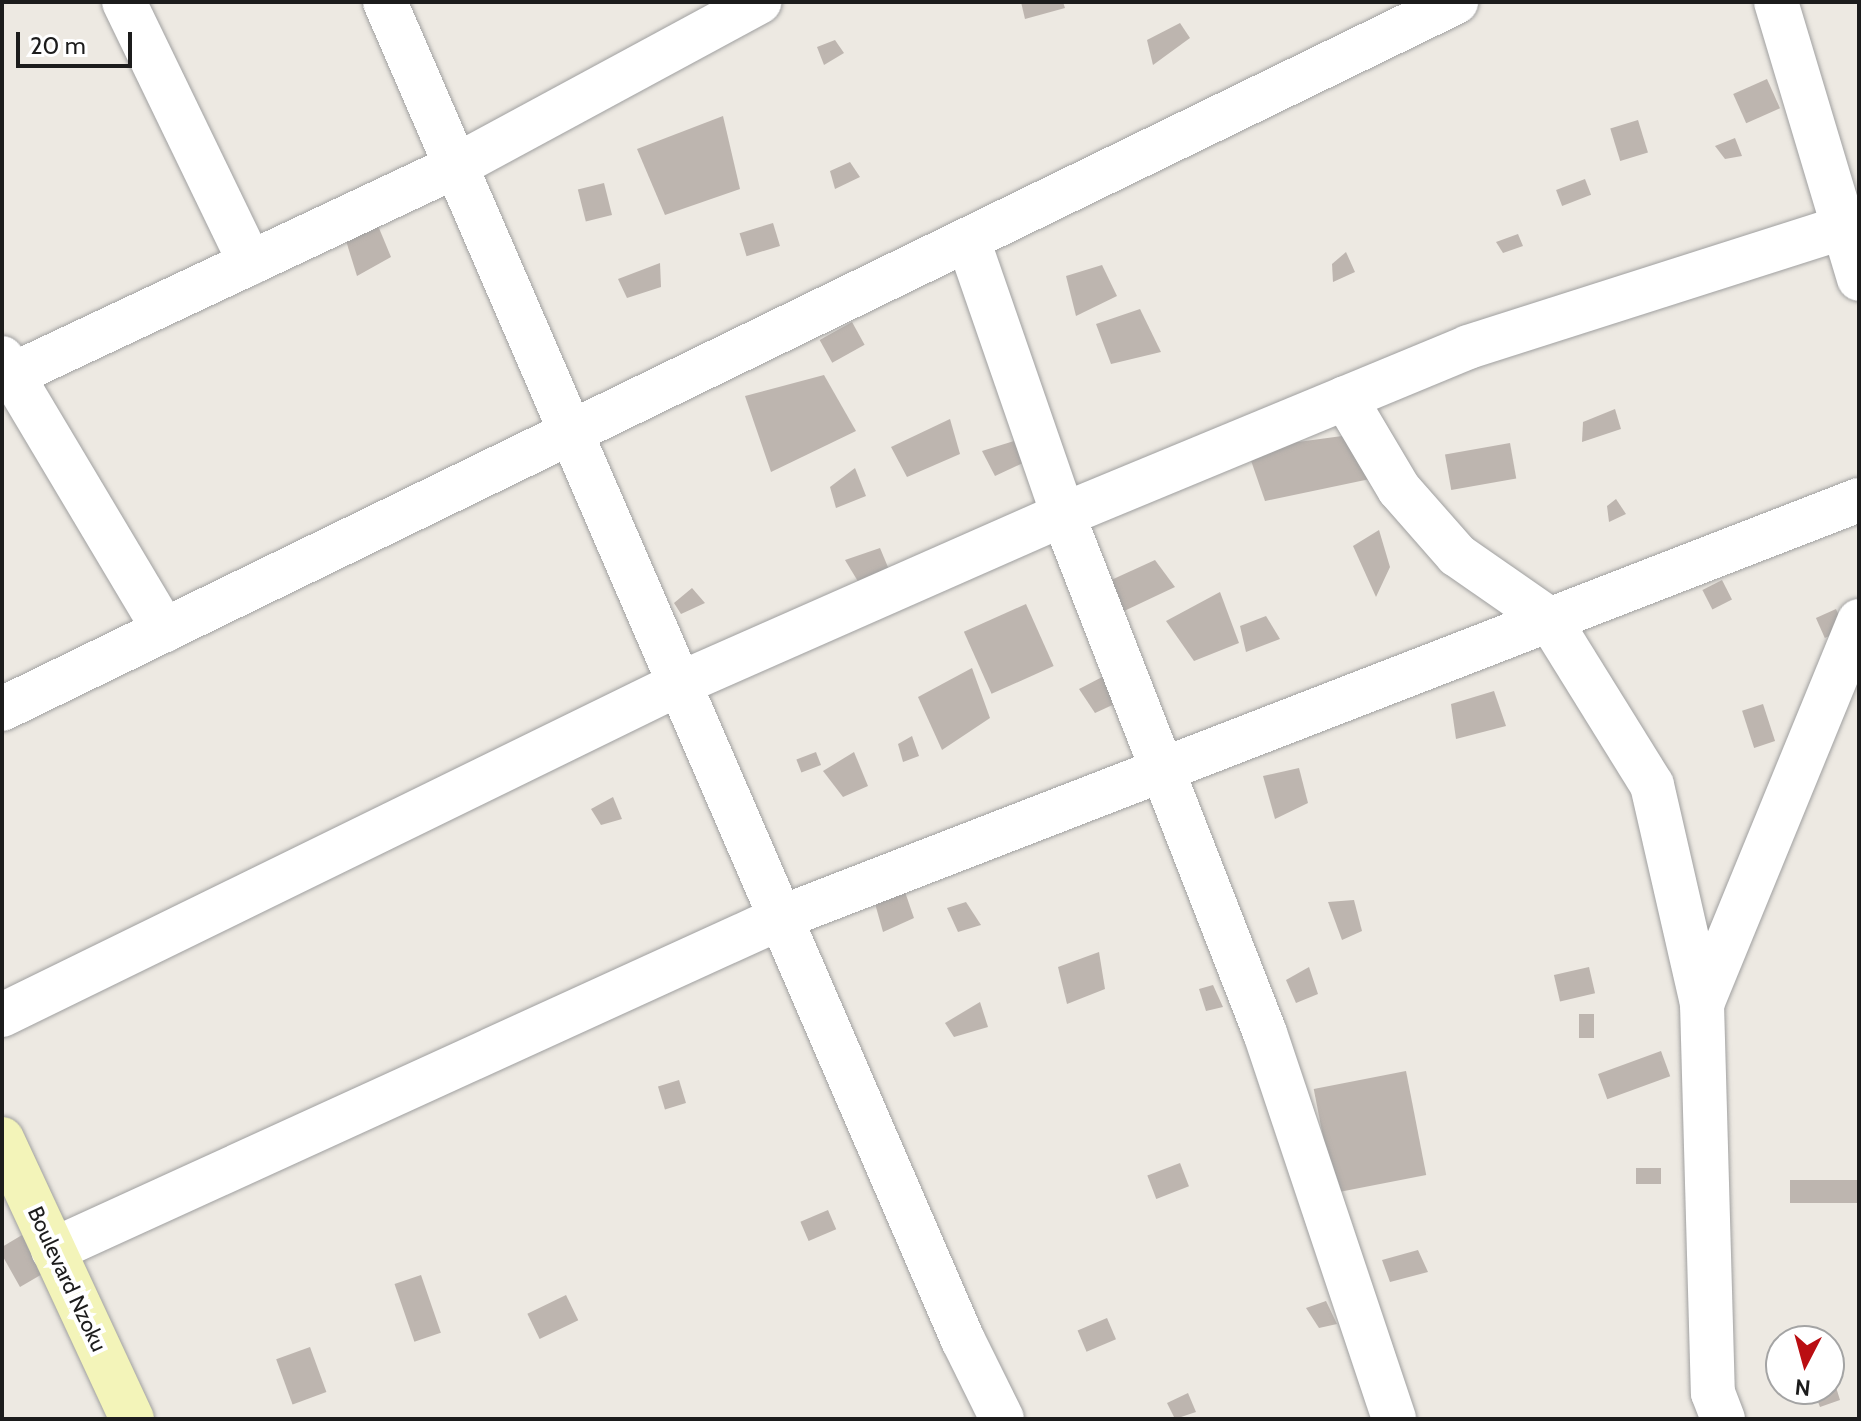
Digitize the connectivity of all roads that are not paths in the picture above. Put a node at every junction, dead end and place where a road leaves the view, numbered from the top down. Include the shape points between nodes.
1 (124, 2) edge
2 (385, 2) edge
3 (759, 2) edge
4 (1456, 2) edge
5 (1776, 2) edge
6 (456, 166) junction
7 (1844, 227) junction
8 (968, 240) junction
9 (250, 263) junction
10 (1859, 279) edge
11 (6, 367) edge
12 (1345, 398) junction
13 (570, 431) junction
14 (1859, 500) edge
15 (1063, 515) junction
16 (1549, 619) junction
17 (1859, 621) edge
18 (164, 630) junction
19 (679, 684) junction
20 (2, 709) edge
21 (1161, 767) junction
22 (780, 918) junction
23 (1702, 1004) junction
24 (2, 1015) edge
25 (2, 1139) edge
26 (53, 1250) junction
27 (132, 1419) edge
28 (1002, 1419) edge
29 (1394, 1419) edge
30 (1723, 1419) edge

1 - 9 street
2 - 6 street
3 - 6 street
4 - 8 street
5 - 7 street
6 - 9 street
6 - 13 street
7 - 10 street
7 - 12 street via 1468,347
8 - 13 street
8 - 15 street
9 - 11 street
11 - 18 street
12 - 15 street
12 - 16 street via 1399,489 1457,555
13 - 18 street
13 - 19 street
14 - 16 street
15 - 19 street
15 - 21 street
16 - 21 street
16 - 23 street via 1652,785
17 - 23 street
18 - 20 street
19 - 22 street
19 - 24 street
21 - 22 street
21 - 29 street via 1265,1033
22 - 26 street
22 - 28 street
23 - 30 street via 1713,1393
25 - 26 street, Boulevard Nzoku
26 - 27 street, Boulevard Nzoku

